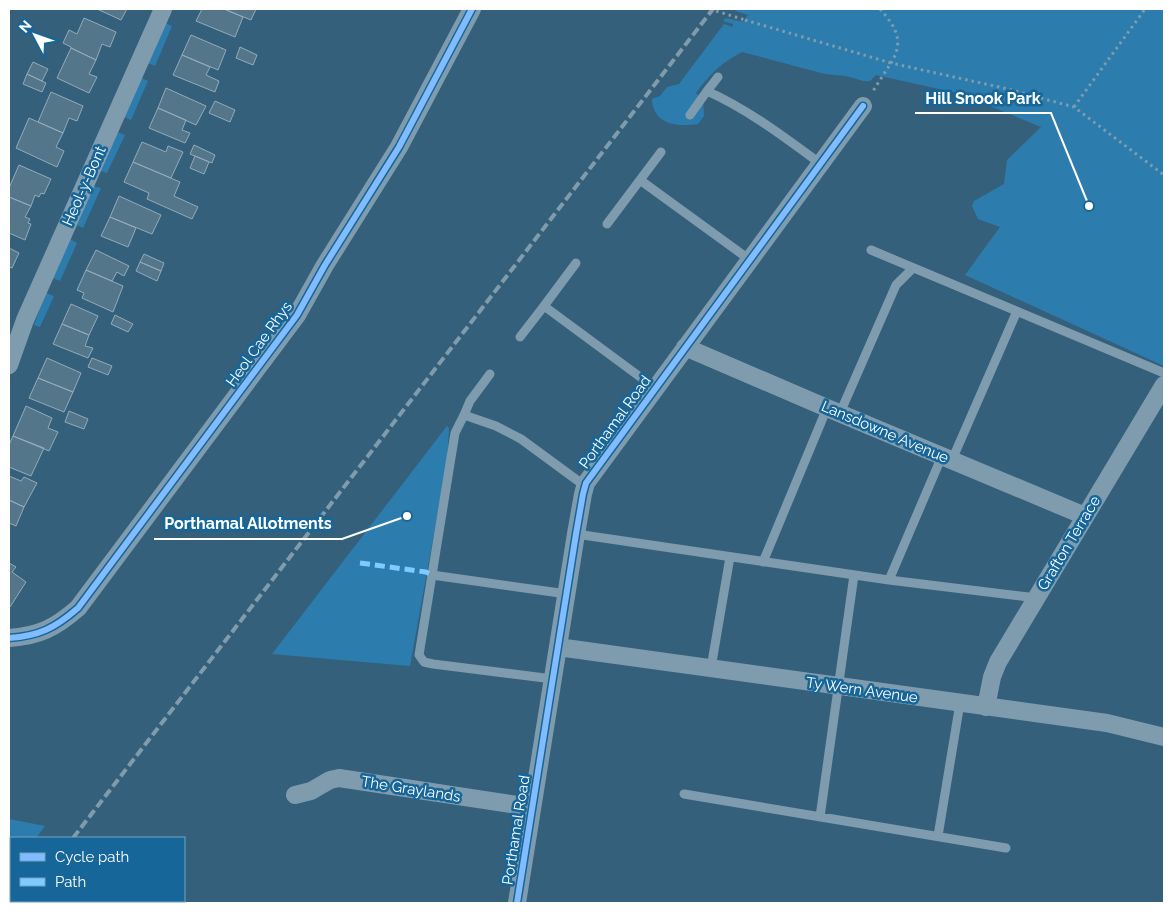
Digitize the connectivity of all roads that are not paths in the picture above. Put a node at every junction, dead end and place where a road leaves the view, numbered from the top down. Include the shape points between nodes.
1 (162, 9) edge
2 (472, 9) edge
3 (718, 77) dead end
4 (707, 91) junction
5 (863, 106) road end
6 (690, 115) dead end
7 (661, 152) dead end
8 (821, 164) junction
9 (640, 180) junction
10 (607, 224) dead end
11 (871, 250) dead end
12 (750, 260) junction
13 (576, 263) dead end
14 (913, 268) junction
15 (544, 306) junction
16 (1017, 311) junction
17 (520, 337) dead end
18 (685, 347) junction
19 (9, 365) edge
20 (490, 374) dead end
21 (1164, 374) edge
22 (1164, 385) edge
23 (655, 388) junction
24 (834, 411) junction
25 (464, 415) junction
26 (947, 458) junction
27 (585, 486) junction
28 (1085, 516) junction
29 (576, 534) junction
30 (730, 557) junction
31 (763, 562) junction
32 (432, 575) junction
33 (854, 575) junction
34 (888, 580) junction
35 (566, 594) junction
36 (1037, 598) junction
37 (9, 638) edge
38 (558, 647) junction
39 (711, 668) junction
40 (553, 679) junction
41 (839, 686) junction
42 (960, 703) junction
43 (986, 707) junction
44 (1164, 737) edge
45 (684, 794) dead end
46 (295, 795) dead end
47 (531, 807) junction
48 (820, 818) junction
49 (938, 836) junction
50 (1006, 848) dead end
51 (517, 903) edge

1 - 19 street, Heol-y-Bont via 29,311
2 - 37 street, Heol Cae Rhys via 399,147 291,323 78,608 61,623 42,633
3 - 4 lane
4 - 6 lane
4 - 8 lane via 734,103
5 - 8 street, Porthamal Road
7 - 9 lane
8 - 12 street, Porthamal Road
9 - 10 lane
9 - 12 lane
11 - 14 lane
12 - 18 street, Porthamal Road
13 - 15 lane
14 - 16 lane
14 - 24 lane via 896,286
15 - 17 lane
15 - 23 lane
16 - 21 lane
16 - 26 lane
18 - 23 street, Porthamal Road
18 - 24 street, Lansdowne Avenue
20 - 25 lane
22 - 28 street, Grafton Terrace
23 - 27 street, Porthamal Road
24 - 26 street, Lansdowne Avenue
24 - 31 lane
25 - 27 lane via 521,439
25 - 32 lane via 455,433
26 - 28 street, Lansdowne Avenue
26 - 34 lane
27 - 29 street, Porthamal Road
28 - 36 street, Grafton Terrace
29 - 30 lane
29 - 35 street, Porthamal Road
30 - 31 lane
30 - 39 lane
31 - 33 lane
32 - 35 lane
32 - 40 lane via 419,655 424,662
33 - 34 lane
33 - 41 lane
34 - 36 lane
35 - 38 street, Porthamal Road
36 - 43 street, Grafton Terrace via 998,662
38 - 39 street, Ty Wern Avenue
38 - 40 street, Porthamal Road
39 - 41 street, Ty Wern Avenue
40 - 47 street, Porthamal Road
41 - 42 street, Ty Wern Avenue
41 - 48 lane
42 - 43 street, Ty Wern Avenue
42 - 49 lane
43 - 44 street, Ty Wern Avenue via 1107,723
45 - 48 lane
46 - 47 street, The Graylands via 311,791 330,780 344,779
47 - 51 street, Porthamal Road
48 - 49 lane
49 - 50 lane

